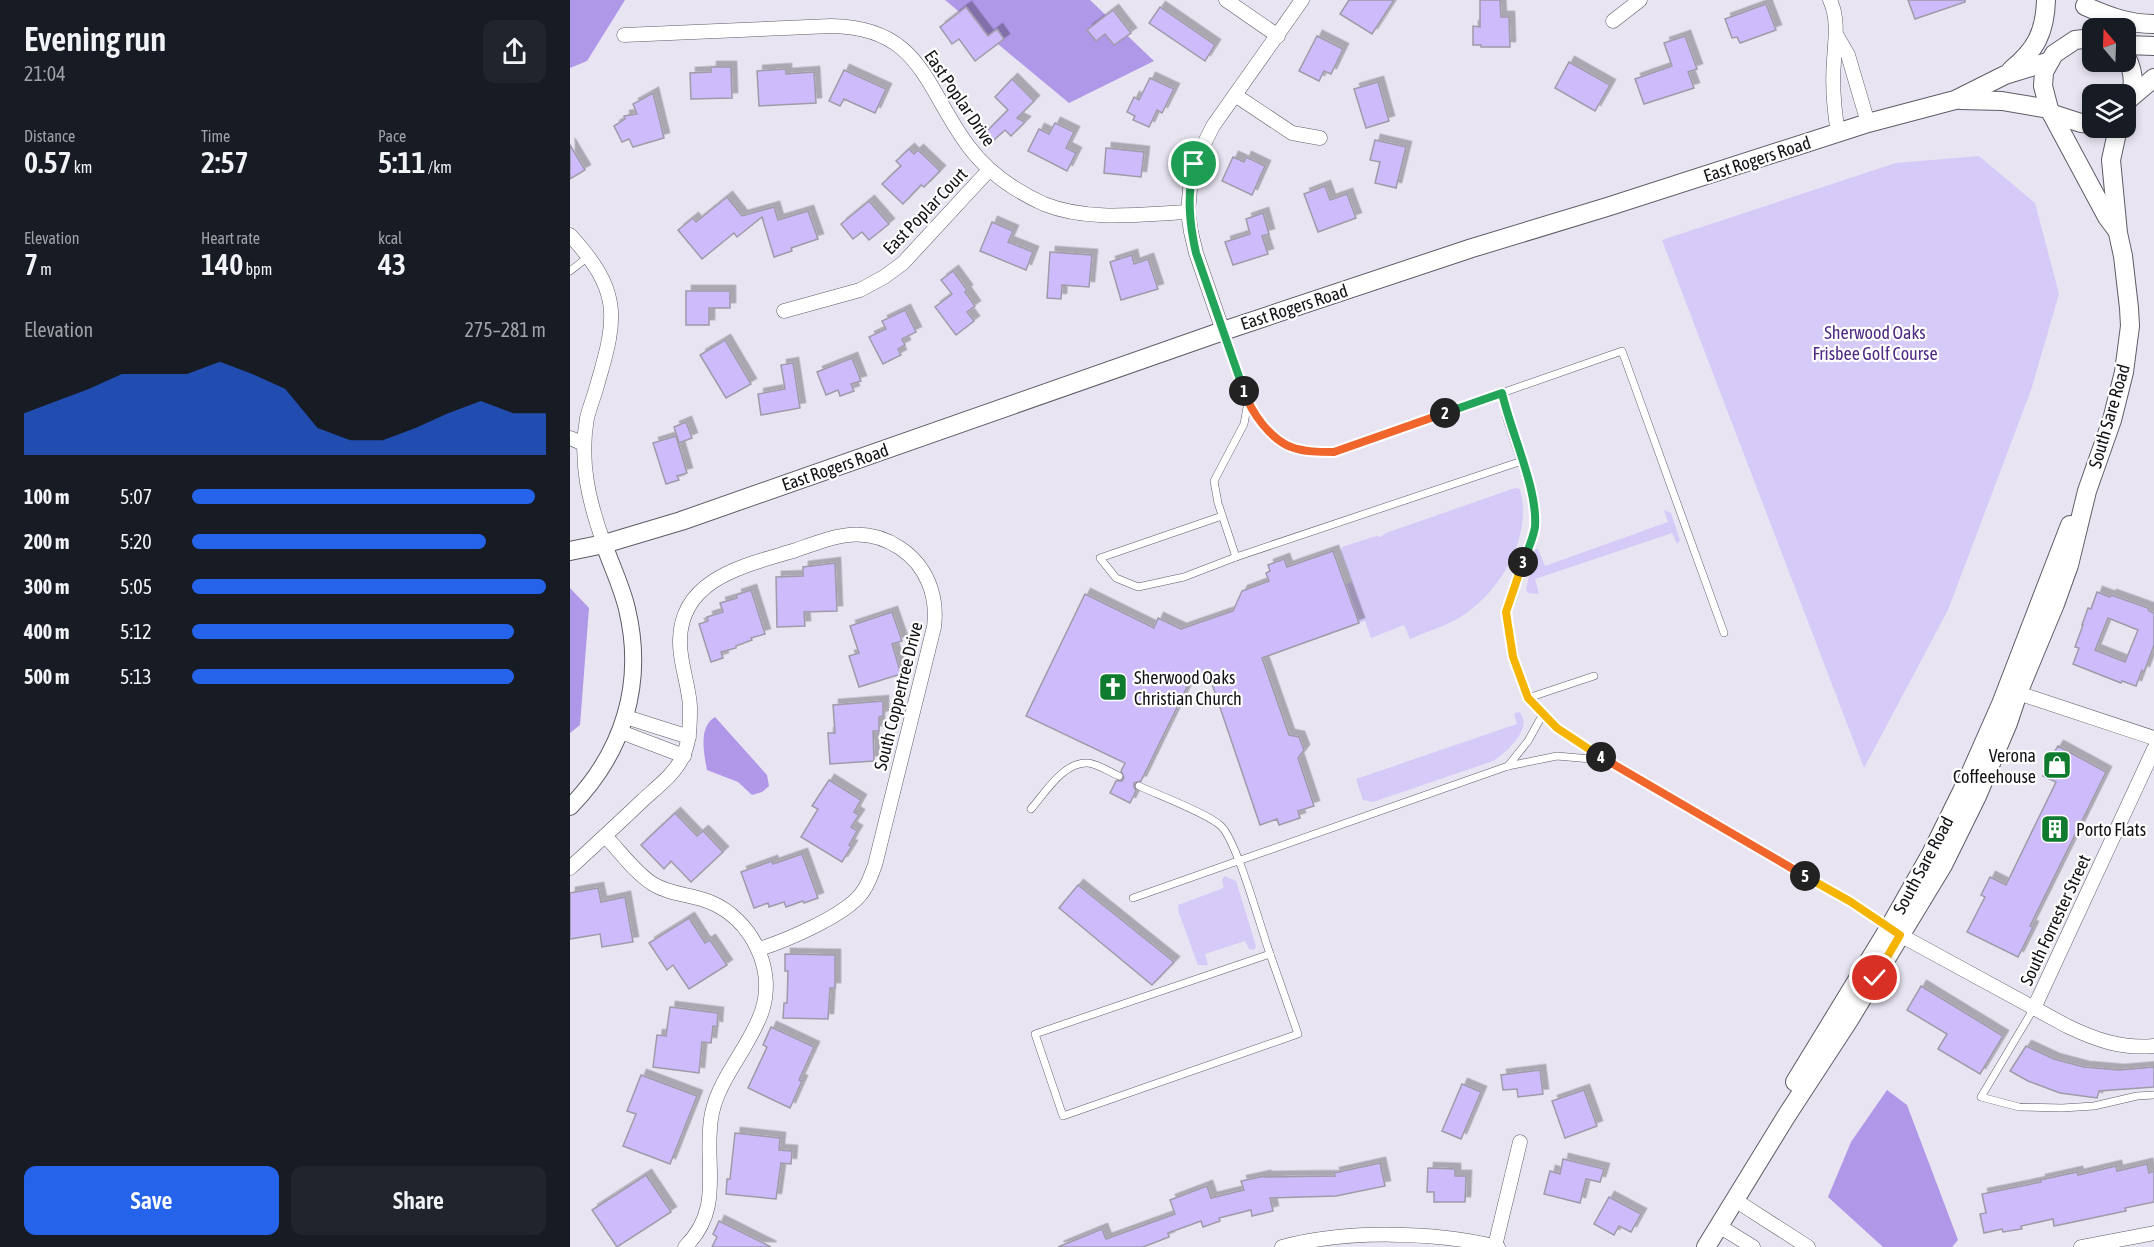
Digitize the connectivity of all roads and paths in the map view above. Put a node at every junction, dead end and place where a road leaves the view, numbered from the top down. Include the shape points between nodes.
1 (1226, 0) edge
2 (1302, 0) edge
3 (1640, 0) edge
4 (1830, 0) edge
5 (2047, 0) edge
6 (2082, 3) edge
7 (2092, 18) edge
8 (1613, 21) dead end
9 (2154, 24) edge
10 (624, 35) dead end
11 (1278, 36) junction
12 (1837, 36) junction
13 (2082, 39) edge
14 (2136, 45) edge
15 (2154, 46) edge
16 (2052, 57) junction
17 (2005, 75) junction
18 (2154, 78) edge
19 (2136, 94) edge
20 (1235, 95) junction
21 (1955, 100) junction
22 (2051, 111) junction
23 (1868, 123) junction
24 (2082, 123) edge
25 (1838, 132) junction
26 (1320, 138) dead end
27 (2116, 138) edge
28 (990, 171) junction
29 (1188, 212) junction
30 (2118, 233) junction
31 (570, 235) edge
32 (588, 257) junction
33 (570, 271) edge
34 (784, 311) dead end
35 (1224, 331) junction
36 (1502, 393) junction
37 (1248, 402) junction
38 (570, 438) edge
39 (584, 444) junction
40 (1521, 461) junction
41 (1222, 516) junction
42 (604, 544) junction
43 (570, 551) edge
44 (1236, 557) junction
45 (1724, 633) dead end
46 (1594, 676) dead end
47 (2012, 691) junction
48 (1528, 698) junction
49 (1543, 714) junction
50 (623, 725) junction
51 (689, 737) junction
52 (2154, 738) edge
53 (2154, 749) edge
54 (684, 756) junction
55 (1604, 760) junction
56 (1508, 766) junction
57 (1119, 776) dead end
58 (1139, 786) dead end
59 (570, 807) edge
60 (1031, 809) dead end
61 (605, 836) junction
62 (1239, 861) junction
63 (570, 868) edge
64 (1133, 898) dead end
65 (1894, 932) junction
66 (759, 949) junction
67 (1270, 954) junction
68 (2034, 1008) junction
69 (2154, 1046) edge
70 (2154, 1095) edge
71 (1520, 1142) dead end
72 (1735, 1200) junction
73 (1719, 1226) junction
74 (2154, 1233) edge
75 (1497, 1246) edge
76 (685, 1247) edge
77 (1282, 1247) edge
78 (1693, 1247) edge
79 (1706, 1247) edge
80 (1754, 1247) edge
81 (1808, 1247) edge
82 (2081, 1247) edge

1 - 11 street
2 - 11 street
3 - 8 street
4 - 12 street
5 - 16 main road
5 - 17 main road via 2037,43
6 - 7 main road
6 - 9 main road via 2117,20
10 - 28 street, East Poplar Drive via 831,26 872,32 891,40 918,64 958,132
11 - 20 street
12 - 23 street via 1848,55
12 - 25 street via 1834,112
13 - 16 main road, East Rogers Road via 2074,40
14 - 15 main road
16 - 17 main road, East Rogers Road
16 - 22 main road, South Sare Road via 2044,72 2043,86
17 - 21 main road, East Rogers Road
18 - 19 main road
20 - 26 street via 1292,133
20 - 29 street via 1197,155
21 - 22 main road, East Rogers Road via 2002,101
21 - 23 main road, East Rogers Road
22 - 24 main road, East Rogers Road
22 - 30 main road, South Sare Road
23 - 25 main road, East Rogers Road
25 - 35 main road, East Rogers Road
27 - 30 main road, South Sare Road via 2111,160
28 - 29 street, East Poplar Drive via 1027,195 1065,210 1103,215
28 - 34 street, East Poplar Court via 884,278 860,290
29 - 35 street via 1196,253
30 - 47 main road, South Sare Road via 2130,326 2124,372 2069,565 2055,604
31 - 32 street
32 - 33 lane
32 - 39 street via 606,287 612,318 610,342
35 - 37 lane
35 - 42 main road, East Rogers Road via 681,521
36 - 37 lane via 1334,452 1291,447 1261,422
36 - 40 lane
36 - 45 lane via 1622,351
37 - 41 lane via 1244,424 1214,480
38 - 39 street
39 - 42 street via 587,487
40 - 44 lane
40 - 48 lane via 1534,500 1535,529 1506,612 1513,657
41 - 44 lane
41 - 44 lane via 1100,558 1116,578 1138,587 1184,577
42 - 43 main road, East Rogers Road
42 - 50 street via 627,607 631,630 631,691
46 - 48 lane
47 - 52 street
47 - 65 main road, South Sare Road via 2000,744 1948,855
48 - 49 lane
49 - 55 lane
49 - 56 lane
50 - 51 street
50 - 54 street
50 - 59 street via 603,767
51 - 54 street, South Coppertree Drive
51 - 66 street, South Coppertree Drive via 690,697 680,629 688,606 707,585 736,569 851,534 888,541 914,559 924,572 935,601 934,627 870,878 860,895 836,914
53 - 68 street, South Forrester Street
54 - 61 street, South Coppertree Drive via 669,776
55 - 56 lane via 1557,756
55 - 65 lane via 1851,902
56 - 62 lane
57 - 60 lane via 1089,763 1074,764
58 - 62 lane via 1221,826
61 - 63 street, South Coppertree Drive
61 - 66 street via 650,882 710,902 730,914
62 - 64 lane
62 - 67 lane
65 - 68 street
65 - 72 main road, South Sare Road via 1850,1020
65 - 78 main road, South Sare Road
66 - 76 street via 765,1000 715,1101 710,1124 709,1205
67 - 67 lane via 1035,1034 1063,1116 1298,1034
68 - 69 street via 2113,1044
68 - 70 lane via 1981,1097 2019,1107 2062,1108
71 - 75 street
72 - 73 main road, South Sare Road
72 - 81 street
73 - 79 main road, South Sare Road
73 - 80 street
74 - 82 street
75 - 77 street via 1378,1235

